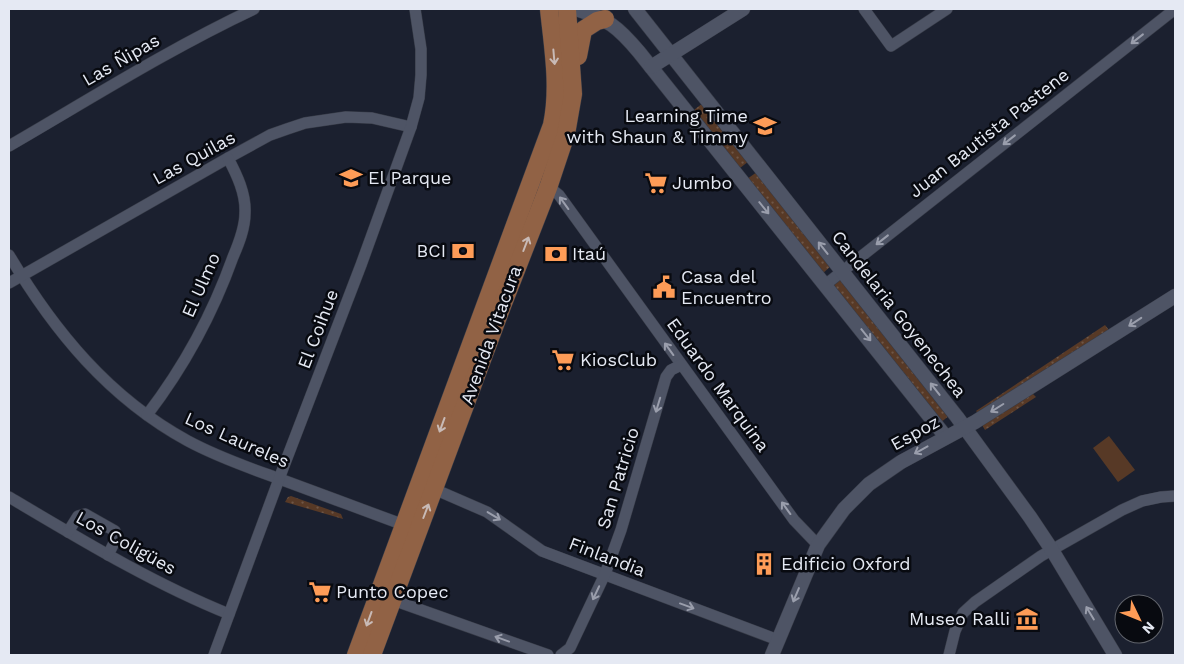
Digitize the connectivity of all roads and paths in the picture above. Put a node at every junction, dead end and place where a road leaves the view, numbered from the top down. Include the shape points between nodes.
1 (254, 9) edge
2 (415, 9) edge
3 (550, 9) edge
4 (568, 9) edge
5 (576, 9) edge
6 (635, 9) edge
7 (743, 9) edge
8 (864, 9) edge
9 (947, 9) edge
10 (1175, 9) edge
11 (605, 19) junction
12 (657, 37) junction
13 (639, 52) junction
14 (670, 54) junction
15 (651, 67) junction
16 (683, 70) junction
17 (573, 83) junction
18 (664, 83) junction
19 (411, 127) junction
20 (9, 146) edge
21 (228, 158) junction
22 (763, 171) junction
23 (745, 185) junction
24 (539, 187) junction
25 (9, 255) edge
26 (842, 271) junction
27 (21, 276) junction
28 (9, 283) edge
29 (825, 285) junction
30 (1175, 296) edge
31 (681, 365) junction
32 (147, 415) junction
33 (965, 428) junction
34 (946, 436) junction
35 (279, 479) junction
36 (434, 490) junction
37 (1175, 496) edge
38 (9, 497) edge
39 (404, 525) junction
40 (68, 532) junction
41 (818, 545) junction
42 (1052, 550) junction
43 (108, 555) junction
44 (605, 574) junction
45 (396, 592) junction
46 (229, 614) junction
47 (778, 640) junction
48 (214, 655) edge
49 (356, 655) edge
50 (372, 655) edge
51 (548, 655) edge
52 (561, 655) edge
53 (772, 655) edge
54 (948, 655) edge
55 (1114, 655) edge

1 - 20 street, Las Ñipas via 187,42
2 - 19 street, El Coihue via 421,75
3 -> 24 main road, Avenida Vitacura via 556,106
4 - 17 main road, Avenida Vitacura
5 - 11 street
6 - 12 street, Candelaria Goyenechea
7 - 14 street
8 - 9 street via 891,46
10 -> 26 street, Juan Bautista Pastene
11 - 13 street via 620,30
11 - 17 main road via 583,30
12 - 13 street via 656,49 651,53
12 - 14 street, Candelaria Goyenechea
13 - 15 street
14 - 15 street
14 - 16 street, Candelaria Goyenechea
15 - 18 street
16 - 18 street via 677,68 666,72
16 - 22 street, Candelaria Goyenechea
17 - 24 main road, Avenida Vitacura via 570,120
18 - 23 street
19 - 21 street, Las Quilas via 372,118 346,117 306,123 278,132
19 - 35 street, El Coihue
21 - 27 street, Las Quilas
21 - 32 street, El Ulmo via 244,197 244,227 225,280 201,330
22 - 23 street
26 -> 22 street, Candelaria Goyenechea
23 -> 29 street
31 -> 24 street, Eduardo Marquina via 559,195
36 -> 24 main road, Avenida Vitacura
24 -> 39 main road, Avenida Vitacura
25 - 27 street, Los Laureles
26 - 29 street, Juan Bautista Pastene
33 -> 26 street, Candelaria Goyenechea
27 - 28 street, Las Quilas
27 - 32 street, Los Laureles via 64,336 104,379
29 -> 34 street
30 -> 33 street, Espoz
41 -> 31 street, Eduardo Marquina via 794,520
31 -> 44 street, San Patricio via 666,377
32 - 35 street, Los Laureles via 202,448
33 - 34 street, Espoz
33 - 42 street, Candelaria Goyenechea
34 -> 41 street, Espoz via 869,484 844,509
35 - 39 street, Los Laureles
35 - 46 street, El Coihue
36 -> 44 street, Finlandia via 487,512 542,551
45 -> 36 main road, Avenida Vitacura
37 - 42 street via 1142,501
38 - 40 street, Los Coligües
39 - 45 main road via 409,534 398,570
39 -> 49 main road, Avenida Vitacura
40 - 43 street, Los Coligües
40 - 43 street via 78,516 85,514 115,531 116,539
41 -> 47 street, Espoz
42 - 54 street via 963,613
55 -> 42 street, Candelaria Goyenechea
43 - 46 street, Los Coligües
44 -> 47 street, Finlandia
44 -> 52 street, San Patricio via 570,648
45 - 50 main road, Avenida Vitacura
51 -> 45 street
46 - 48 street, El Coihue
47 - 53 street, Espoz

